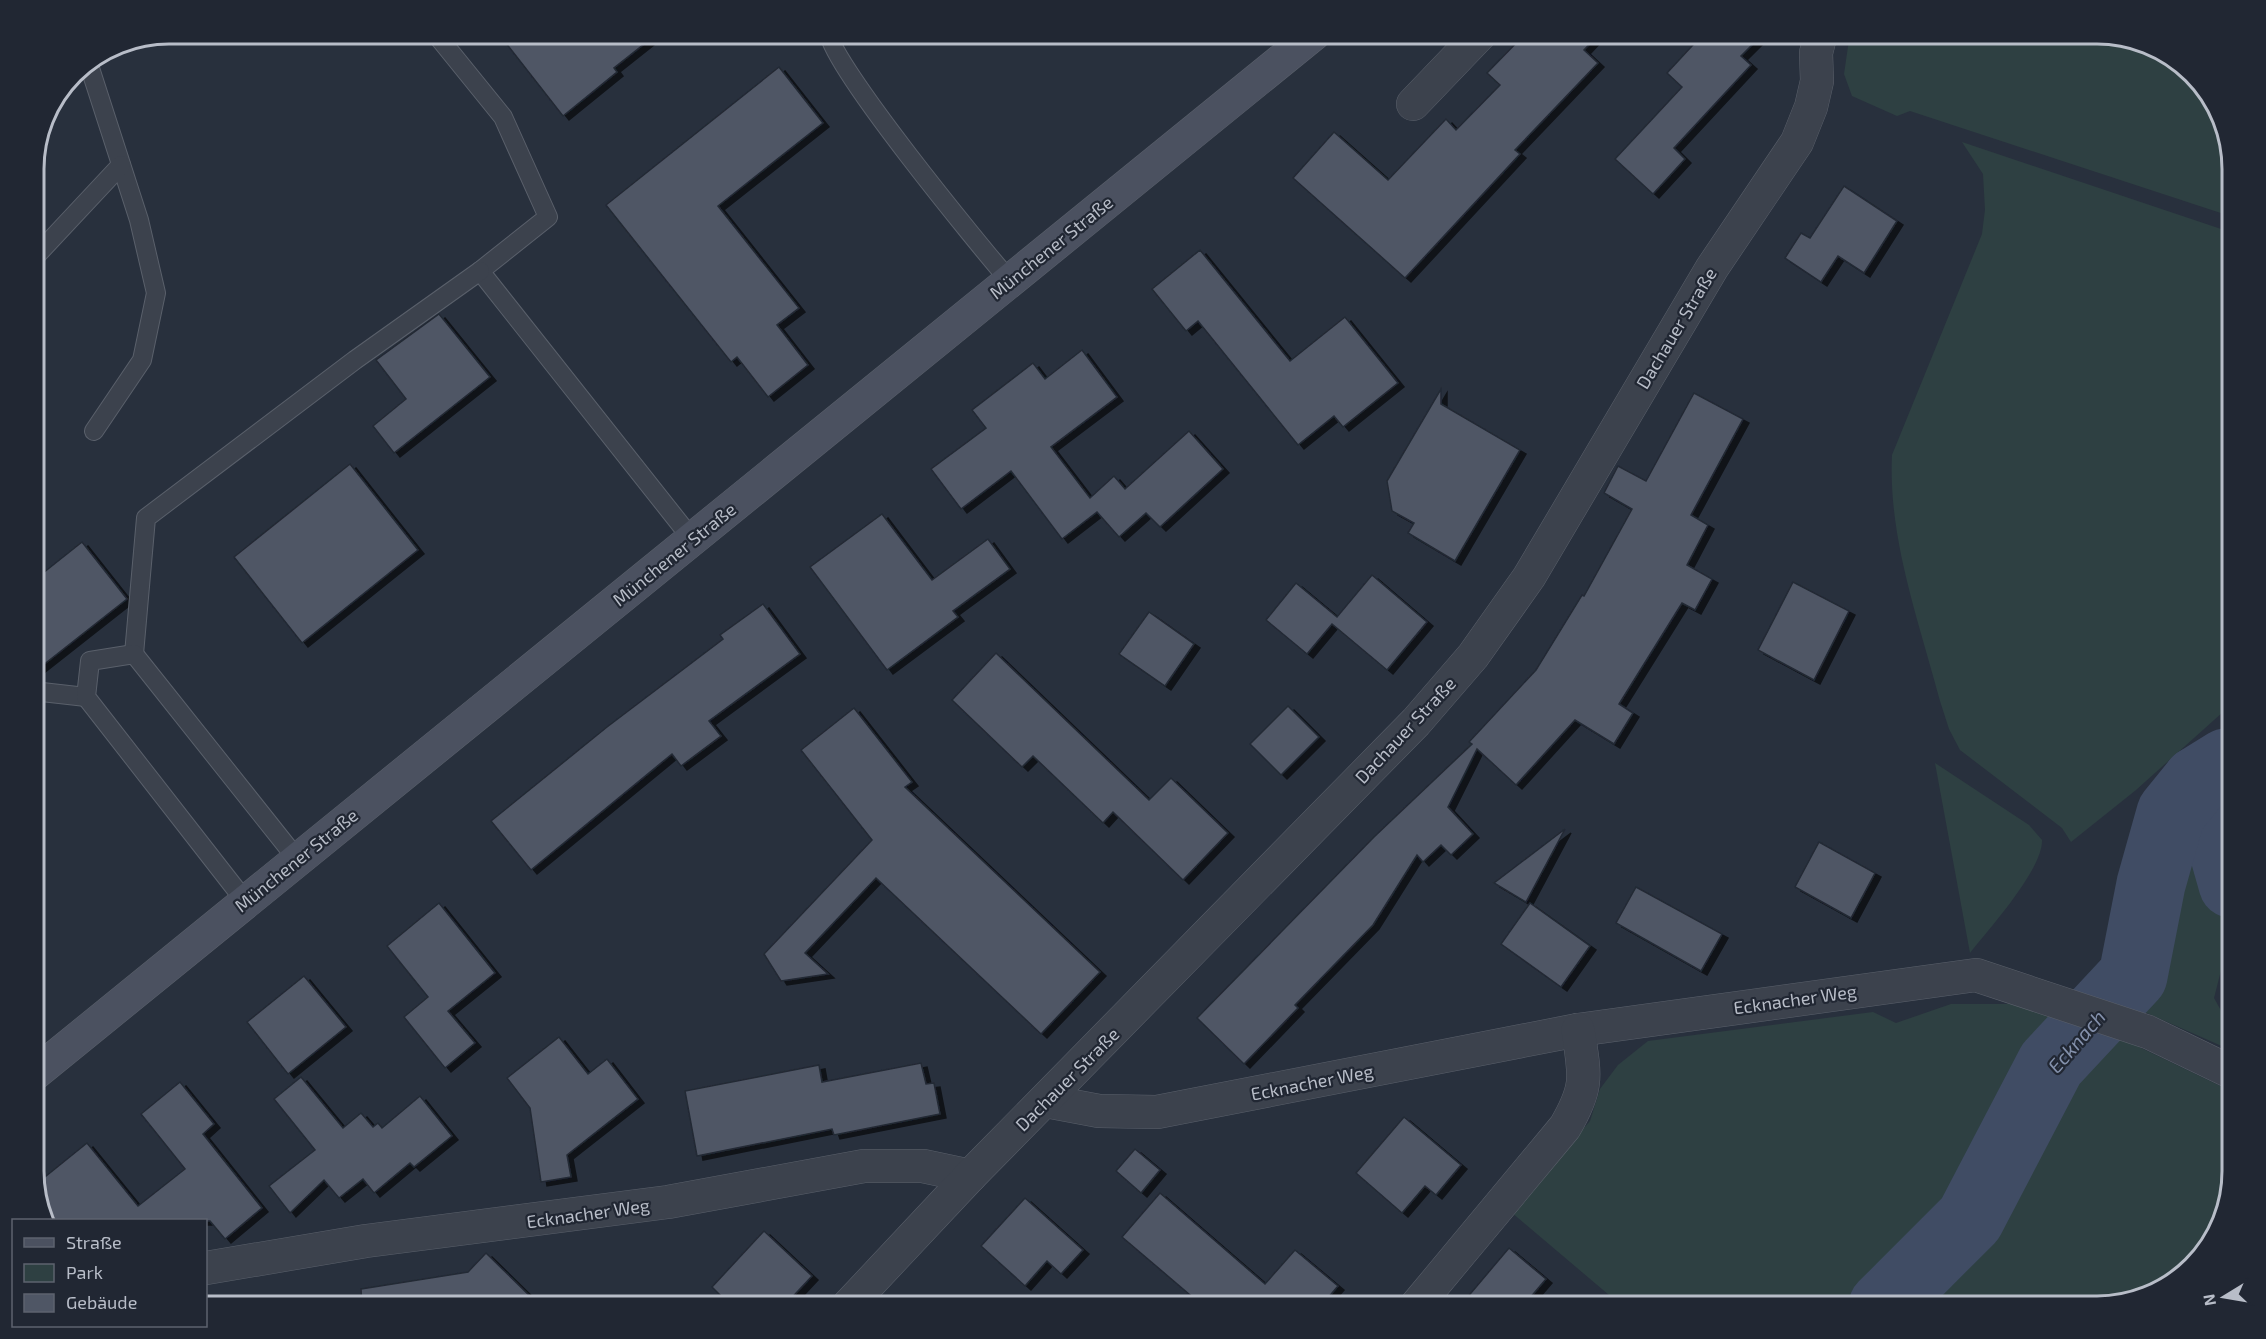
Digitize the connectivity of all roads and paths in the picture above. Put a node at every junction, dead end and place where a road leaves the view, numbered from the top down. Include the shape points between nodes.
1 (444, 44) edge
2 (831, 44) edge
3 (1301, 44) edge
4 (1470, 44) edge
5 (1814, 44) edge
6 (91, 70) edge
7 (1413, 104) dead end
8 (121, 165) junction
9 (44, 247) edge
10 (480, 271) junction
11 (1010, 281) junction
12 (94, 431) dead end
13 (692, 539) junction
14 (134, 654) junction
15 (44, 692) edge
16 (86, 697) junction
17 (297, 858) junction
18 (245, 901) junction
19 (1578, 1030) junction
20 (44, 1066) edge
21 (2222, 1068) edge
22 (1046, 1101) junction
23 (970, 1176) junction
24 (207, 1268) edge
25 (857, 1296) edge
26 (1424, 1296) edge

1 - 10 lane via 503,117 548,217
2 - 11 lane via 876,110
3 - 11 main road, Münchener Straße
4 - 7 street
5 - 22 street, Dachauer Straße via 1817,81 1797,141 1712,267 1528,577 1473,656 1416,722
6 - 8 lane
8 - 9 lane
8 - 12 lane via 156,293 142,360
10 - 13 lane
10 - 14 lane via 146,518
11 - 13 main road, Münchener Straße
13 - 17 main road, Münchener Straße
14 - 16 lane via 90,661
14 - 17 lane
15 - 16 lane
16 - 18 lane
17 - 18 main road, Münchener Straße
18 - 20 main road, Münchener Straße
19 - 21 street, Ecknacher Weg via 1976,975 2148,1032
19 - 22 street, Ecknacher Weg via 1157,1112 1099,1111
19 - 26 street via 1584,1074 1580,1101 1565,1128
22 - 23 street, Dachauer Straße
23 - 24 street, Ecknacher Weg via 922,1166 864,1166 668,1202 366,1241
23 - 25 street, Dachauer Straße

